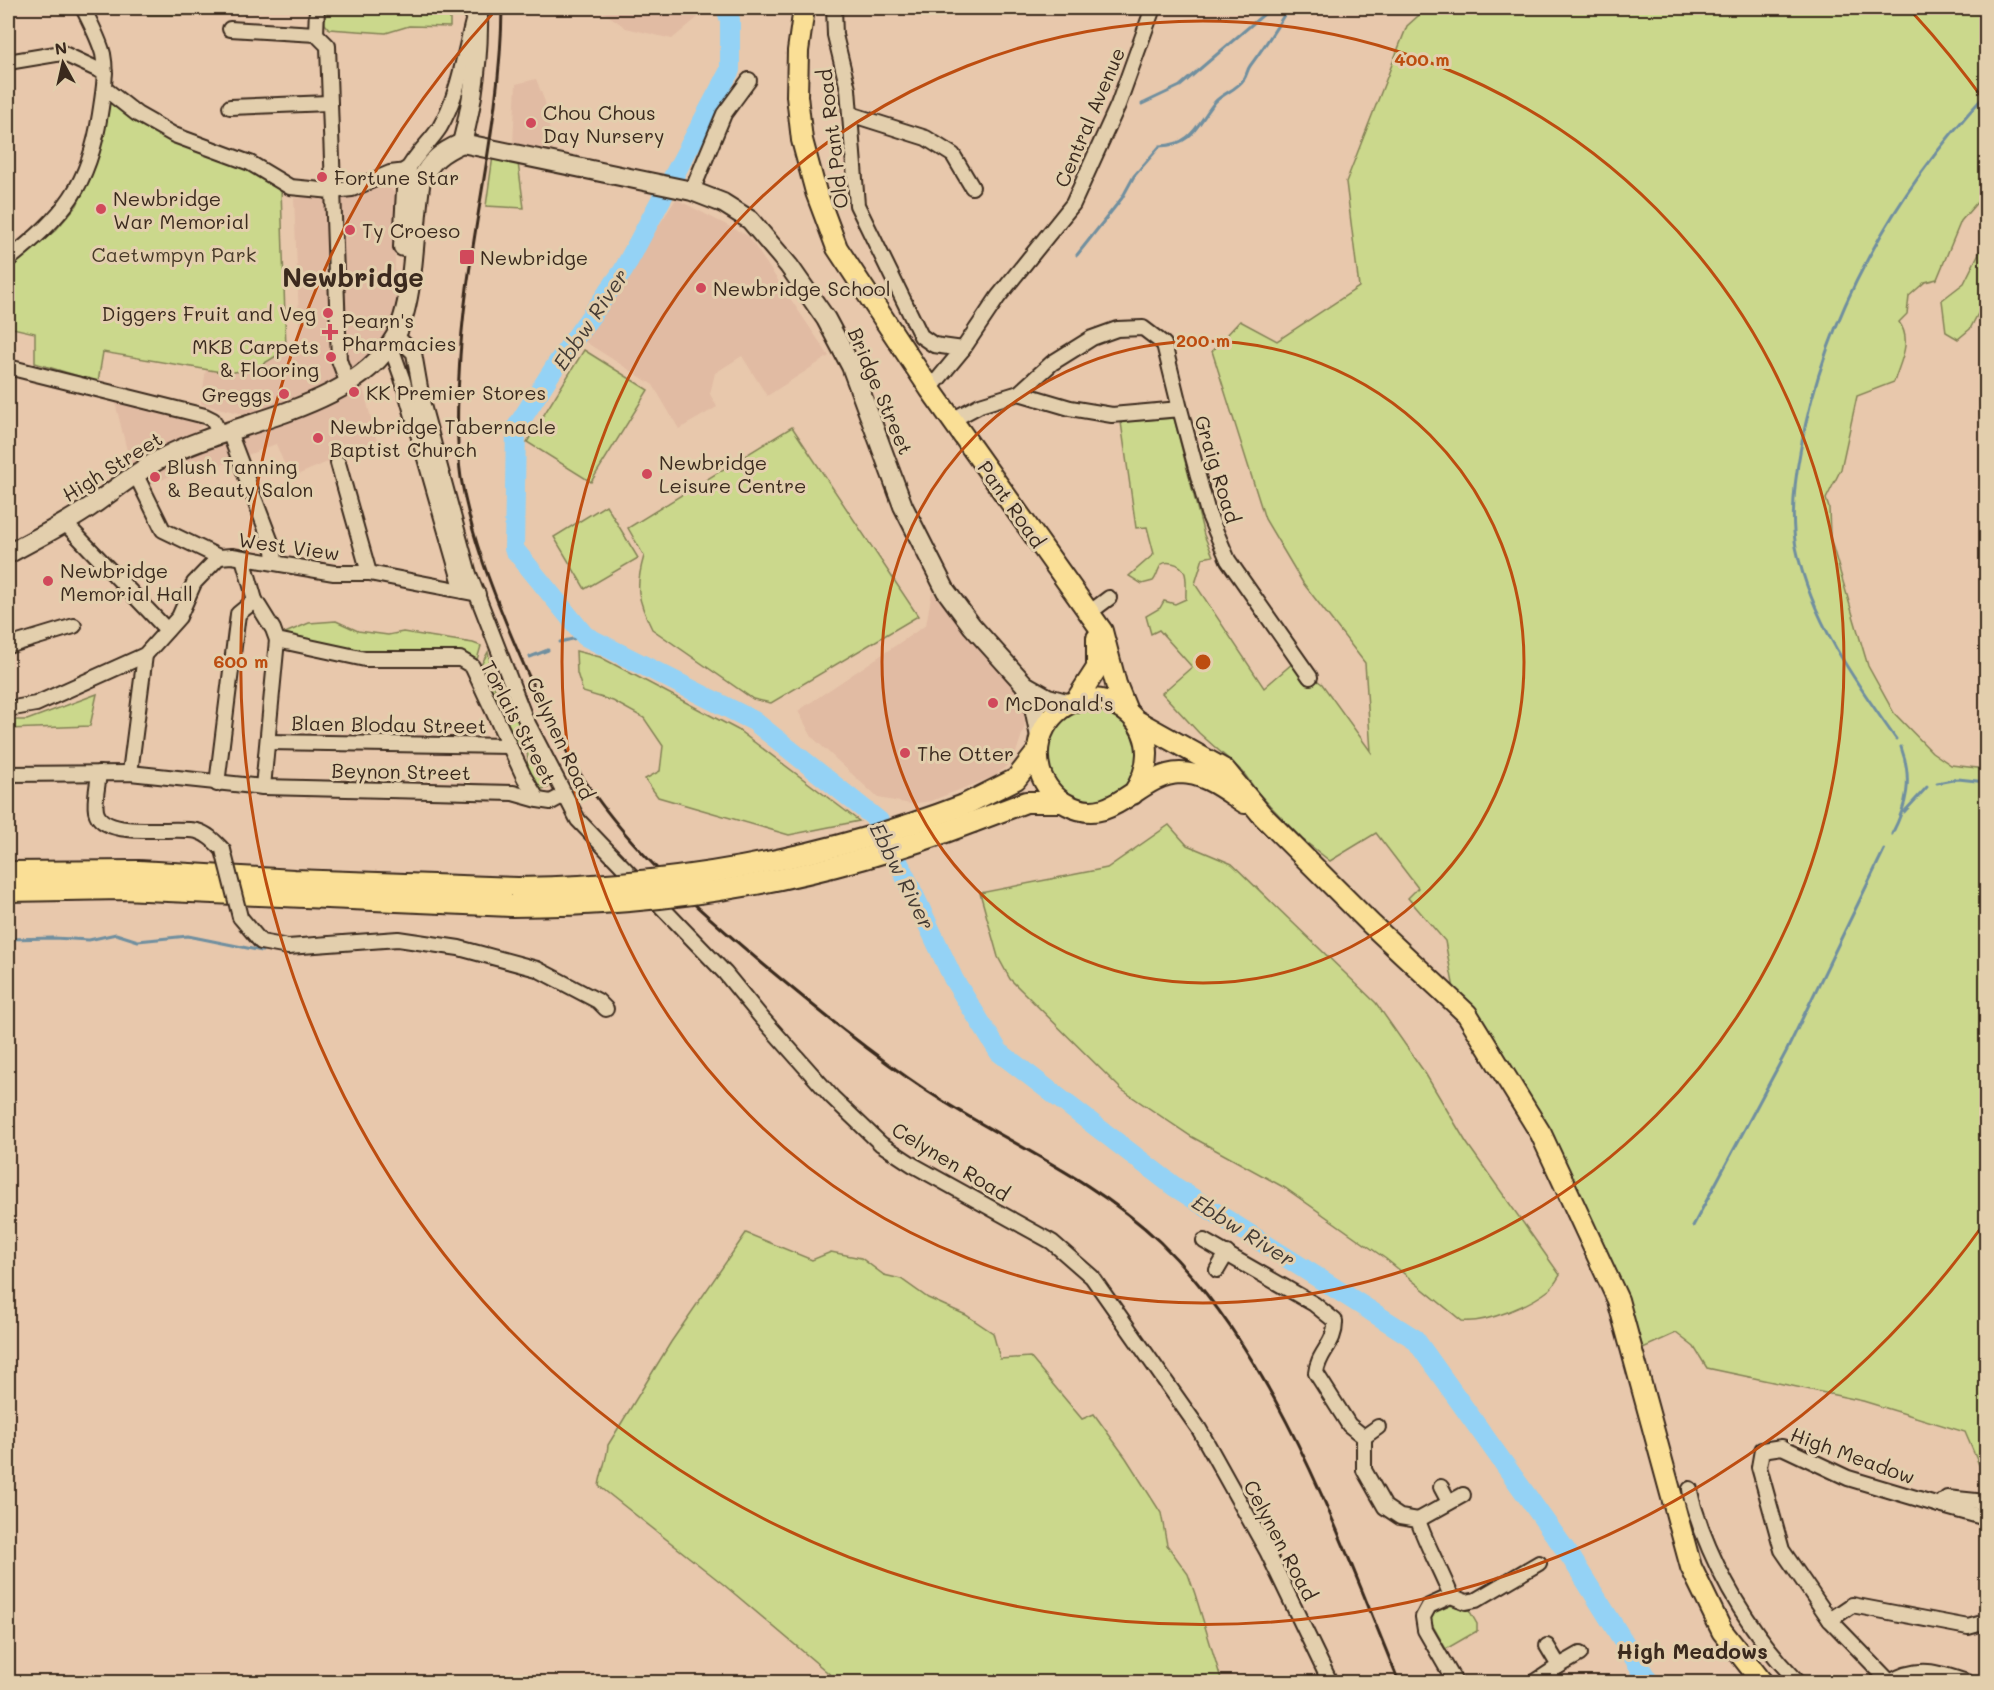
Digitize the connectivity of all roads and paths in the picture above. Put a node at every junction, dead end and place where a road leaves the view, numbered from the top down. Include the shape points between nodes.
1 (84, 8) edge
2 (317, 8) edge
3 (478, 8) edge
4 (804, 8) edge
5 (834, 8) edge
6 (1153, 8) edge
7 (230, 29) dead end
8 (316, 34) junction
9 (8, 62) edge
10 (105, 73) junction
11 (749, 80) dead end
12 (104, 88) junction
13 (329, 103) junction
14 (230, 107) dead end
15 (850, 114) junction
16 (462, 143) junction
17 (406, 171) junction
18 (972, 187) dead end
19 (687, 190) junction
20 (332, 191) junction
21 (411, 257) junction
22 (8, 260) edge
23 (393, 340) junction
24 (963, 349) junction
25 (8, 367) edge
26 (348, 384) junction
27 (930, 389) junction
28 (1019, 393) junction
29 (1180, 409) junction
30 (952, 420) junction
31 (225, 433) junction
32 (338, 463) dead end
33 (135, 473) junction
34 (65, 523) junction
35 (8, 554) edge
36 (219, 557) junction
37 (243, 558) junction
38 (274, 562) junction
39 (369, 573) junction
40 (463, 591) junction
41 (477, 594) junction
42 (1109, 598) dead end
43 (255, 600) junction
44 (1091, 617) junction
45 (74, 626) dead end
46 (167, 630) junction
47 (277, 640) junction
48 (8, 646) edge
49 (145, 656) junction
50 (1310, 677) dead end
51 (1025, 685) junction
52 (1073, 703) junction
53 (8, 710) edge
54 (1132, 716) junction
55 (268, 742) junction
56 (1039, 744) junction
57 (509, 746) junction
58 (99, 773) junction
59 (8, 774) edge
60 (130, 774) junction
61 (217, 784) junction
62 (263, 787) junction
63 (1133, 794) junction
64 (564, 795) junction
65 (538, 800) junction
66 (1062, 802) junction
67 (969, 813) junction
68 (1262, 815) junction
69 (8, 872) edge
70 (8, 891) edge
71 (514, 897) junction
72 (606, 1009) dead end
73 (1204, 1241) dead end
74 (1227, 1253) junction
75 (1217, 1270) dead end
76 (1378, 1427) dead end
77 (1364, 1437) junction
78 (1441, 1487) dead end
79 (1690, 1488) dead end
80 (1463, 1494) dead end
81 (1449, 1502) junction
82 (1986, 1502) edge
83 (1939, 1505) junction
84 (1986, 1518) edge
85 (1418, 1520) junction
86 (1539, 1563) dead end
87 (1450, 1596) junction
88 (1830, 1620) junction
89 (1986, 1622) edge
90 (1546, 1646) dead end
91 (1580, 1654) dead end
92 (1559, 1666) junction
93 (1890, 1682) edge
94 (1330, 1683) edge
95 (1455, 1683) edge
96 (1535, 1683) edge
97 (1762, 1683) edge
98 (1798, 1683) edge
99 (1967, 1683) edge

1 - 10 street via 103,54
2 - 8 street
3 - 16 street via 473,103
3 - 17 street via 445,117
4 - 27 main road, Pant Road via 797,96 802,140 816,192 837,248
5 - 15 street, Old Pant Road via 834,29
6 - 24 street, Central Avenue via 1118,105 1077,198
7 - 8 street
8 - 13 street via 328,46
9 - 10 street via 62,53
10 - 12 street
11 - 19 street via 724,114
12 - 20 street via 137,114 174,135 250,163 290,187
12 - 22 street via 93,149 78,188 47,228
13 - 14 street
13 - 20 street
15 - 18 street via 935,144 953,155
15 - 24 street, Old Pant Road via 857,206 864,223 921,336 934,345
16 - 19 street, Bridge Street
16 - 21 street via 429,164 421,180
17 - 20 street via 390,172 352,189
17 - 21 street via 402,246
19 - 51 street, Bridge Street via 723,202 750,220 812,299 851,366 903,506 946,591
20 - 26 street via 339,360
21 - 23 street via 407,297
23 - 26 street, High Street
23 - 40 street
23 - 41 street, Celynen Road via 414,353 456,534
24 - 27 street
25 - 31 street via 210,417
26 - 31 street, High Street via 330,396
27 - 30 main road, Pant Road
28 - 29 street, Graig Road via 1112,415
28 - 29 street via 1052,363 1092,338 1117,329 1143,328 1164,344
28 - 30 street via 980,405
29 - 50 street, Graig Road via 1208,513 1228,560
30 - 44 main road, Pant Road
31 - 33 street, High Street via 166,455
31 - 38 street via 274,550
32 - 39 street
33 - 34 street, High Street
33 - 36 street, West View via 163,531
34 - 35 street, High Street
34 - 46 street
36 - 37 street, West View
36 - 46 street via 194,583 179,617
37 - 38 street, West View
37 - 43 street
38 - 39 street, West View via 334,573
39 - 40 street, West View
40 - 41 street, West View
41 - 64 street, Celynen Road via 525,718
42 - 44 street
43 - 47 street
43 - 61 street via 238,614
44 - 52 main road, Pant Road via 1099,649 1097,668
44 - 54 main road, Pant Road via 1105,636 1113,676
45 - 48 street
46 - 49 street
47 - 55 street
47 - 57 street, Torlais Street via 365,659 460,659 472,666
49 - 53 street via 36,704
49 - 60 street
51 - 52 street, Bridge Street via 1040,694
51 - 56 street, Bridge Street via 1034,707
52 - 54 main road via 1104,701
52 - 56 main road via 1054,715
54 - 63 main road via 1146,739 1148,760 1144,777
54 - 68 main road via 1220,767
55 - 57 street, Blaen Blodau Street
55 - 62 street
56 - 66 main road via 1042,777
56 - 67 main road via 1016,779
57 - 65 street, Torlais Street
58 - 59 street, Beynon Street
58 - 60 street, Beynon Street
58 - 72 street, bridge via 96,811 111,828 196,831 212,838 223,850 240,918 261,942 288,947 398,939 459,948 537,969
60 - 61 street, Beynon Street
61 - 62 street, Beynon Street
62 - 65 street, Beynon Street via 513,793
63 - 66 main road via 1119,805 1101,811 1081,810
63 - 68 main road via 1163,776 1186,773 1210,780
64 - 65 street, Torlais Street via 551,802
64 - 94 street, Celynen Road via 578,820 725,973 832,1097 881,1144 1052,1242 1092,1277 1199,1429 1268,1551
66 - 67 main road via 1026,802
67 - 71 main road, bridge via 854,862 710,894 589,906
68 - 97 main road via 1467,1014 1540,1134 1618,1300 1691,1567 1722,1631
69 - 71 main road via 139,871
70 - 71 main road via 123,889
73 - 74 street
74 - 75 street
74 - 77 street via 1314,1304 1335,1321 1335,1334 1317,1363 1316,1373 1337,1410
76 - 77 street
77 - 85 street via 1364,1470 1385,1508 1400,1517
78 - 81 street
79 - 98 street via 1690,1498 1709,1548 1737,1605
80 - 81 street
81 - 85 street
82 - 83 street, High Meadow via 1947,1498
83 - 84 street, High Meadow
83 - 88 street, High Meadow via 1848,1478 1782,1447 1762,1450 1759,1467 1782,1550
85 - 87 street
86 - 87 street via 1476,1600 1466,1602
87 - 95 street via 1429,1606 1423,1617 1425,1630
88 - 89 street via 1852,1605 1968,1627
88 - 93 street, High Meadow
90 - 92 street
91 - 92 street
92 - 96 street
93 - 99 street, High Meadow via 1905,1673 1924,1671

